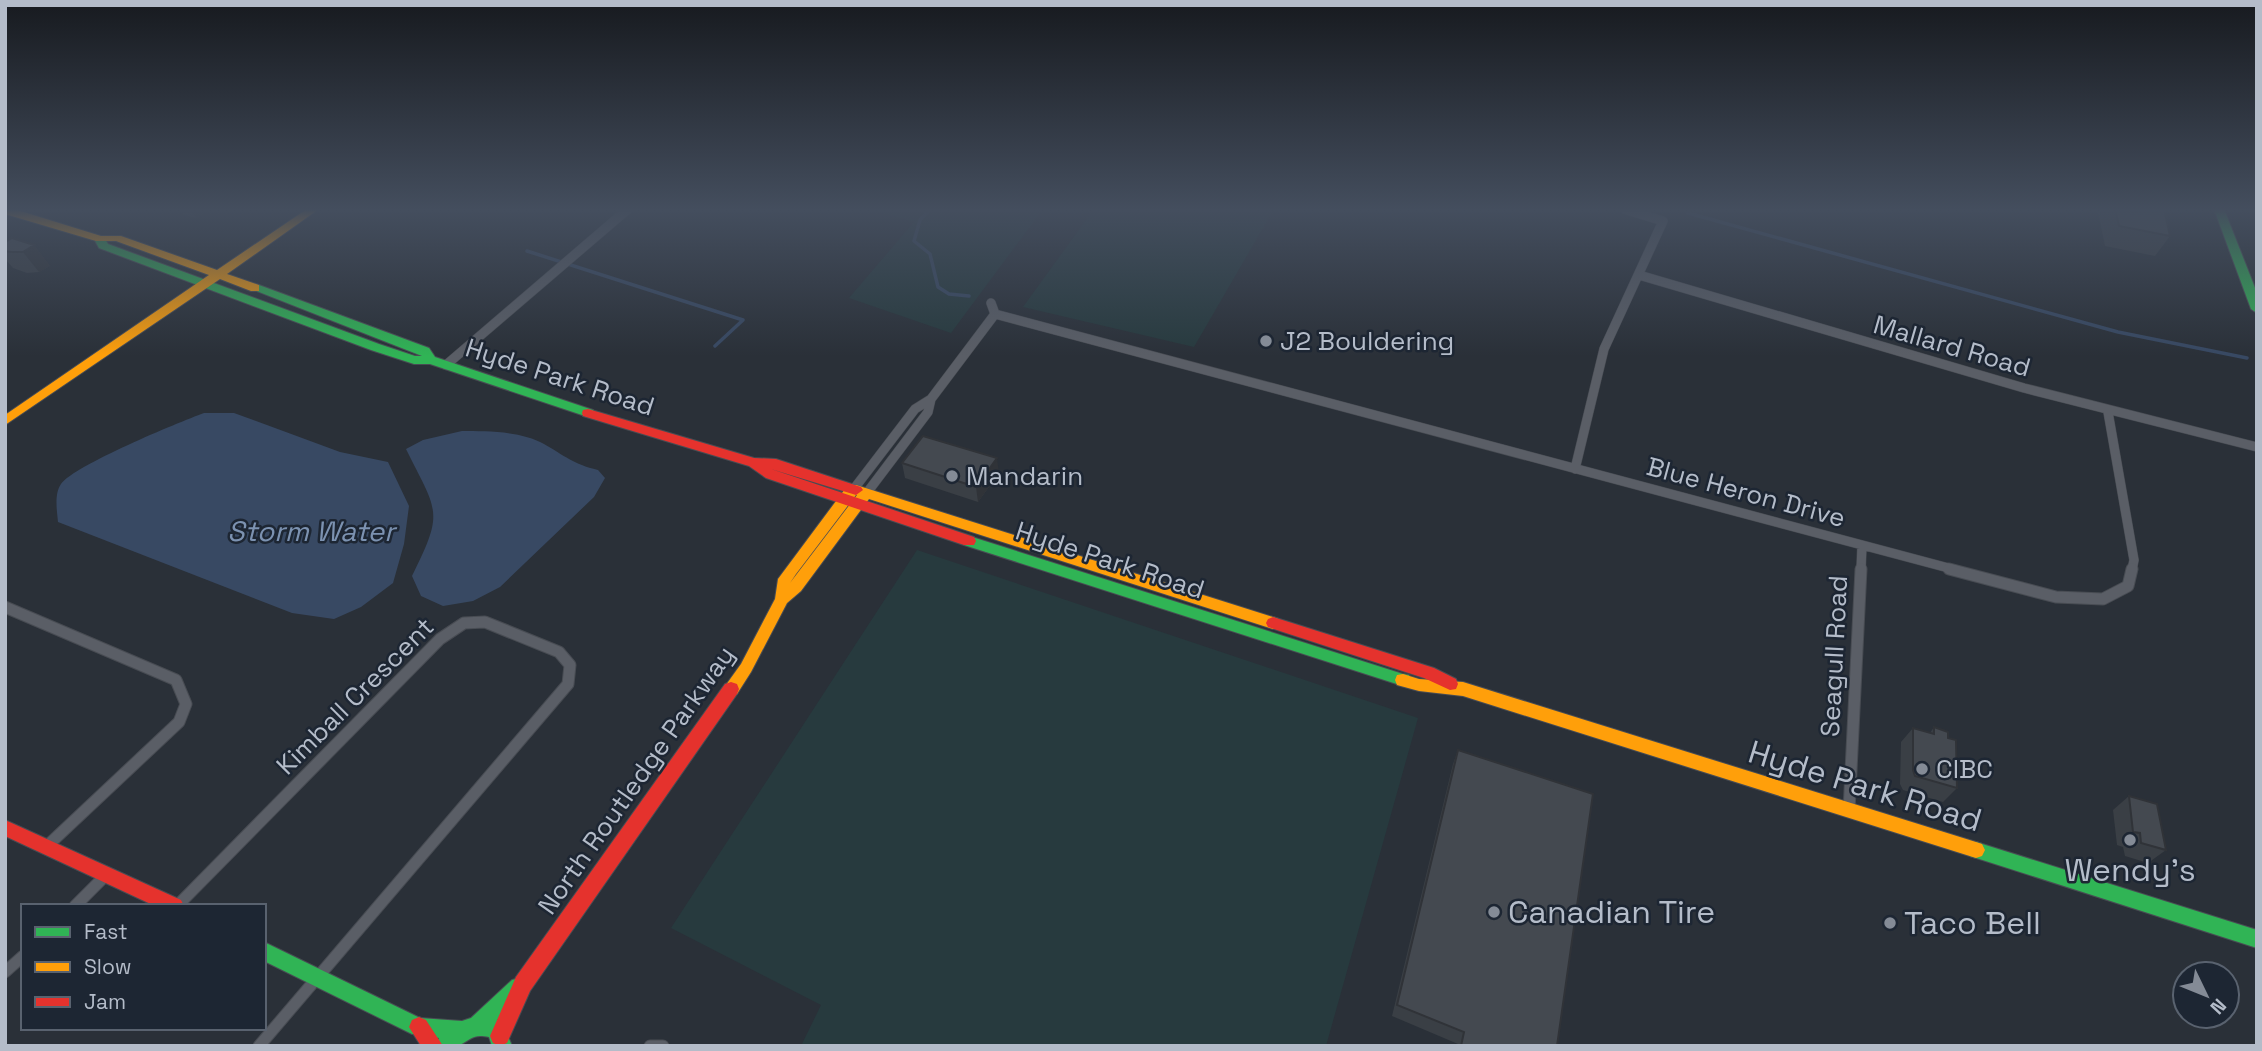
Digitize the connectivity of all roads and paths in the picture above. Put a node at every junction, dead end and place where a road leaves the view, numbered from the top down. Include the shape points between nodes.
1 (164, 258) edge
2 (243, 258) edge
3 (571, 258) edge
4 (1647, 258) edge
5 (2238, 258) edge
6 (1639, 275) junction
7 (213, 279) junction
8 (991, 303) dead end
9 (2257, 309) edge
10 (995, 314) junction
11 (446, 365) junction
12 (2108, 412) junction
13 (5, 421) edge
14 (2257, 447) edge
15 (1575, 469) junction
16 (855, 497) junction
17 (1862, 545) junction
18 (5, 607) edge
19 (1849, 811) junction
20 (5, 828) edge
21 (46, 847) junction
22 (106, 875) junction
23 (77, 904) edge
24 (171, 904) edge
25 (178, 904) edge
26 (2257, 939) edge
27 (266, 952) edge
28 (21, 958) edge
29 (5, 972) edge
30 (316, 977) junction
31 (523, 984) junction
32 (477, 1024) junction
33 (419, 1027) junction
34 (461, 1030) junction
35 (501, 1041) edge
36 (259, 1046) edge
37 (433, 1046) edge
38 (445, 1046) edge
39 (650, 1046) edge
40 (663, 1046) edge

1 - 7 main road, Hyde Park Road
2 - 7 main road
3 - 11 street
4 - 6 street
5 - 9 main road
6 - 12 street, Mallard Road
6 - 15 street via 1604,349
7 - 11 main road, Hyde Park Road via 364,344
7 - 13 main road
8 - 10 street
10 - 15 street, Blue Heron Drive
10 - 16 street via 931,399 928,412
11 - 16 main road, Hyde Park Road via 624,425 754,463 776,464
12 - 14 street, Mallard Road
12 - 17 street, Blue Heron Drive via 2134,560 2128,586 2103,599 2056,597
15 - 17 street, Blue Heron Drive
16 - 19 main road, Hyde Park Road via 1429,673 1457,688
16 - 31 main road, North Routledge Parkway via 791,570 783,583 782,599 746,668
17 - 19 street, Seagull Road
18 - 21 street via 176,680 186,704 179,722
19 - 26 main road, Hyde Park Road
20 - 21 main road
21 - 22 main road
22 - 23 street
22 - 24 main road
25 - 30 street, Kimball Crescent via 448,633 464,623 485,622 559,652 570,665 568,684
27 - 30 main road
28 - 29 street
30 - 33 main road
30 - 36 street, Kimball Crescent
31 - 32 main road, North Routledge Parkway
31 - 35 main road, North Routledge Parkway
32 - 34 main road
32 - 35 main road via 495,1029
33 - 34 main road
33 - 37 main road
34 - 38 main road
39 - 40 street

